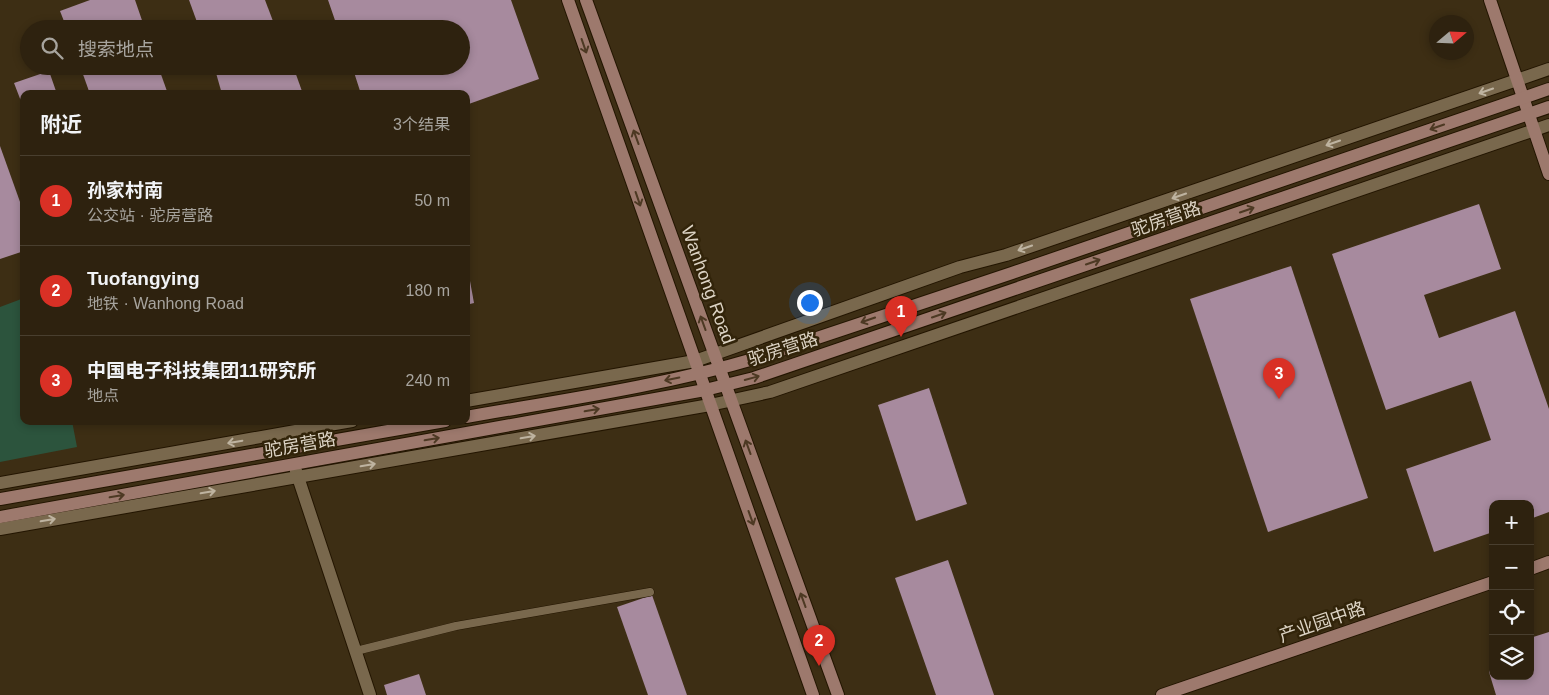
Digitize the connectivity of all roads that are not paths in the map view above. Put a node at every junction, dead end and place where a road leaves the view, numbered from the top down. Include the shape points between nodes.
1 (568, 0) edge
2 (586, 0) edge
3 (1490, 0) edge
4 (1549, 69) edge
5 (1517, 80) junction
6 (1549, 89) edge
7 (1523, 98) junction
8 (1549, 107) edge
9 (1528, 114) junction
10 (1549, 125) edge
11 (1534, 130) junction
12 (1549, 174) edge
13 (714, 355) junction
14 (697, 367) junction
15 (720, 369) junction
16 (725, 385) junction
17 (705, 390) junction
18 (470, 400) edge
19 (731, 401) junction
20 (710, 406) junction
21 (470, 416) edge
22 (329, 425) edge
23 (422, 425) edge
24 (294, 464) junction
25 (298, 477) junction
26 (0, 483) edge
27 (0, 499) edge
28 (0, 517) edge
29 (0, 528) edge
30 (1549, 562) edge
31 (1534, 568) edge
32 (1489, 583) edge
33 (650, 592) dead end
34 (356, 651) junction
35 (370, 695) edge
36 (814, 695) edge
37 (838, 695) edge
38 (1162, 695) edge

1 -> 14 street
13 -> 2 street, Wanhong Road
3 - 5 street
4 - 5 street
5 - 7 street
5 -> 13 street via 1006,255 960,267
6 - 7 street, 驼房营路
7 - 9 street
7 -> 15 street, 驼房营路
8 - 9 street, 驼房营路
9 - 11 street
16 -> 9 street, 驼房营路 via 772,372
10 - 11 street
11 - 12 street
11 - 19 street via 870,359 770,392
13 - 14 street
13 - 15 street, Wanhong Road
14 - 15 street, 驼房营路
14 - 17 street
14 - 18 street
14 -> 21 street, 驼房营路
15 - 16 street, Wanhong Road
16 - 17 street, 驼房营路
16 - 19 street, Wanhong Road
17 - 20 street
24 -> 17 street, 驼房营路
19 - 20 street
37 -> 19 street, Wanhong Road
25 -> 20 street
20 -> 36 street
22 -> 26 street
23 - 27 street, 驼房营路
24 - 25 street
28 -> 24 street, 驼房营路
29 -> 25 street
25 - 34 street
30 - 31 street
32 - 38 street, 产业园中路
33 - 34 lane via 456,626
34 - 35 street

